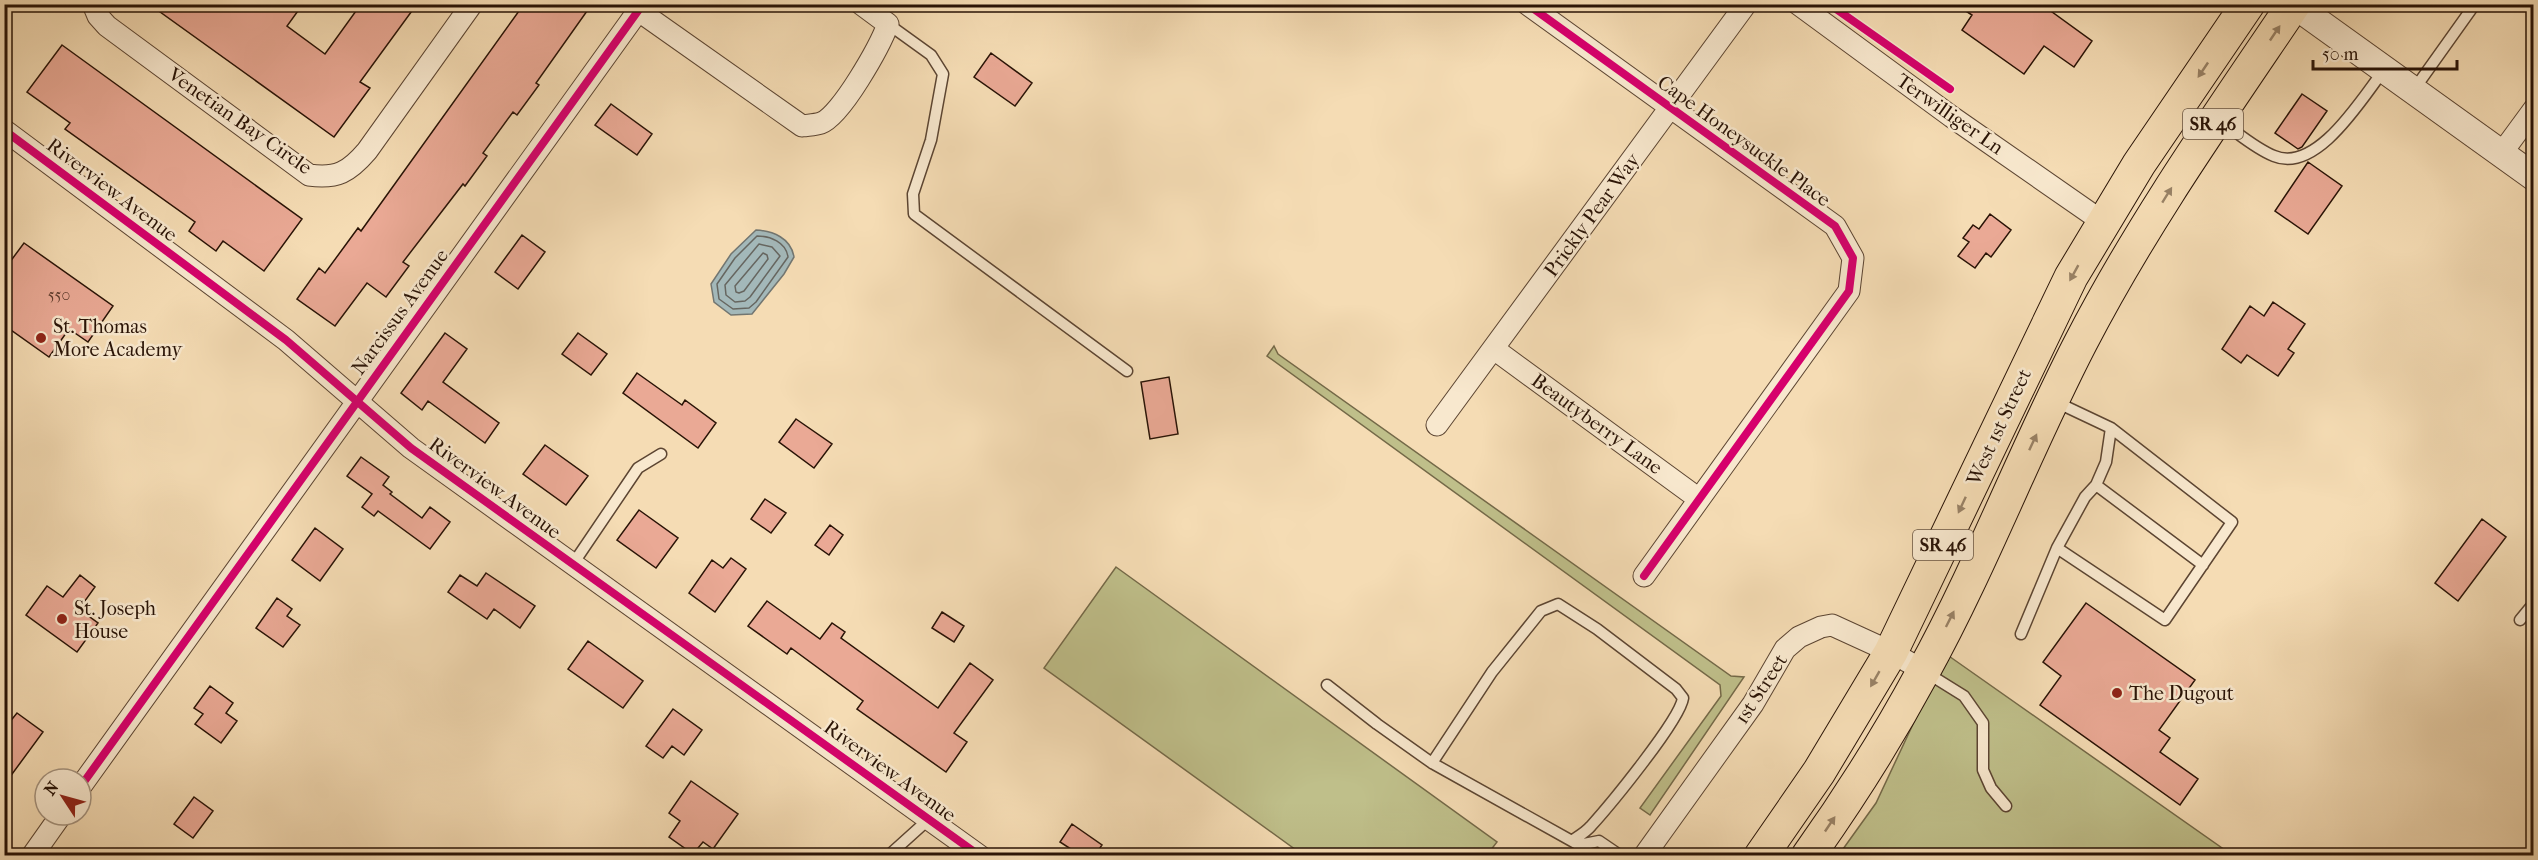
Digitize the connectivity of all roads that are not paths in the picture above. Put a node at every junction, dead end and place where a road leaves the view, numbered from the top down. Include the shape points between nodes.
1 (93, 4) edge
2 (472, 4) edge
3 (861, 4) edge
4 (1527, 4) edge
5 (1746, 4) edge
6 (1798, 4) edge
7 (2248, 4) edge
8 (2475, 4) edge
9 (2293, 5) edge
10 (641, 8) edge
11 (888, 24) junction
12 (2384, 70) junction
13 (2413, 91) junction
14 (1671, 109) junction
15 (2534, 109) edge
16 (2217, 118) junction
17 (4, 130) edge
18 (2501, 154) junction
19 (2534, 177) edge
20 (2119, 233) junction
21 (1494, 348) junction
22 (1127, 371) dead end
23 (357, 401) junction
24 (2053, 401) junction
25 (1437, 425) dead end
26 (2111, 428) junction
27 (661, 454) dead end
28 (2096, 485) junction
29 (1699, 499) junction
30 (2057, 548) junction
31 (573, 564) junction
32 (2203, 565) junction
33 (1644, 576) dead end
34 (2534, 603) edge
35 (2520, 620) dead end
36 (2021, 634) dead end
37 (1891, 652) junction
38 (1924, 671) junction
39 (1327, 685) dead end
40 (1432, 763) junction
41 (93, 769) edge
42 (2006, 806) dead end
43 (929, 819) junction
44 (52, 827) edge
45 (1578, 847) edge
46 (32, 855) edge
47 (888, 855) edge
48 (980, 855) edge
49 (1621, 855) edge
50 (1644, 855) edge
51 (1761, 855) edge
52 (1808, 855) edge

1 - 2 street, Venetian Bay Circle via 107,26 309,175 327,177 353,167 367,151
3 - 11 street
4 - 14 street, Cape Honeysuckle Place
5 - 14 street, Prickly Pear Way
6 - 20 street, Terwilliger Ln
7 -> 20 main road, West 1st Street / SR 46
8 - 13 lane
9 - 12 street
16 -> 9 main road, West 1st Street / SR 46
10 - 11 street via 802,126 822,123 847,96 880,47
10 - 23 street, Narcissus Avenue
11 - 22 lane via 932,55 943,74 931,140 913,194 914,214
12 - 13 street
12 - 16 lane via 2334,135 2296,158 2276,157
13 - 18 street
14 - 21 street, Prickly Pear Way
14 - 29 street, Cape Honeysuckle Place via 1835,226 1853,258 1850,291
15 - 18 street
20 -> 16 main road, West 1st Street / SR 46
17 - 23 street, Riverview Avenue via 286,340
18 - 19 street
20 - 24 main road, West 1st Street / SR 46 via 2081,343
20 -> 37 main road, West 1st Street / SR 46 via 2039,340
21 - 25 street, Prickly Pear Way
21 - 29 street, Beautyberry Lane
23 - 31 street, Riverview Avenue via 411,448
23 - 41 street, Narcissus Avenue
24 - 26 lane
38 -> 24 main road, West 1st Street / SR 46
26 - 28 lane via 2106,462
26 - 32 lane via 2232,522
27 - 31 lane via 638,468
28 - 30 lane via 2085,497
28 - 32 lane
29 - 33 street, Cape Honeysuckle Place
30 - 32 lane via 2165,620
30 - 36 lane
31 - 43 street, Riverview Avenue
34 - 35 lane
37 - 38 street, 1st Street
37 - 50 street, 1st Street via 1832,625 1799,637 1785,649 1753,704
37 -> 51 main road, West 1st Street / SR 46 via 1819,772
38 - 42 lane via 1964,696 1983,723 1983,770
52 -> 38 main road, West 1st Street / SR 46 via 1851,793
39 - 40 lane
40 - 45 lane
40 - 45 lane via 1492,672 1541,611 1558,604 1597,628 1683,698 1682,707
43 - 47 lane
43 - 48 street, Riverview Avenue
44 - 46 street
45 - 49 lane via 1599,841

